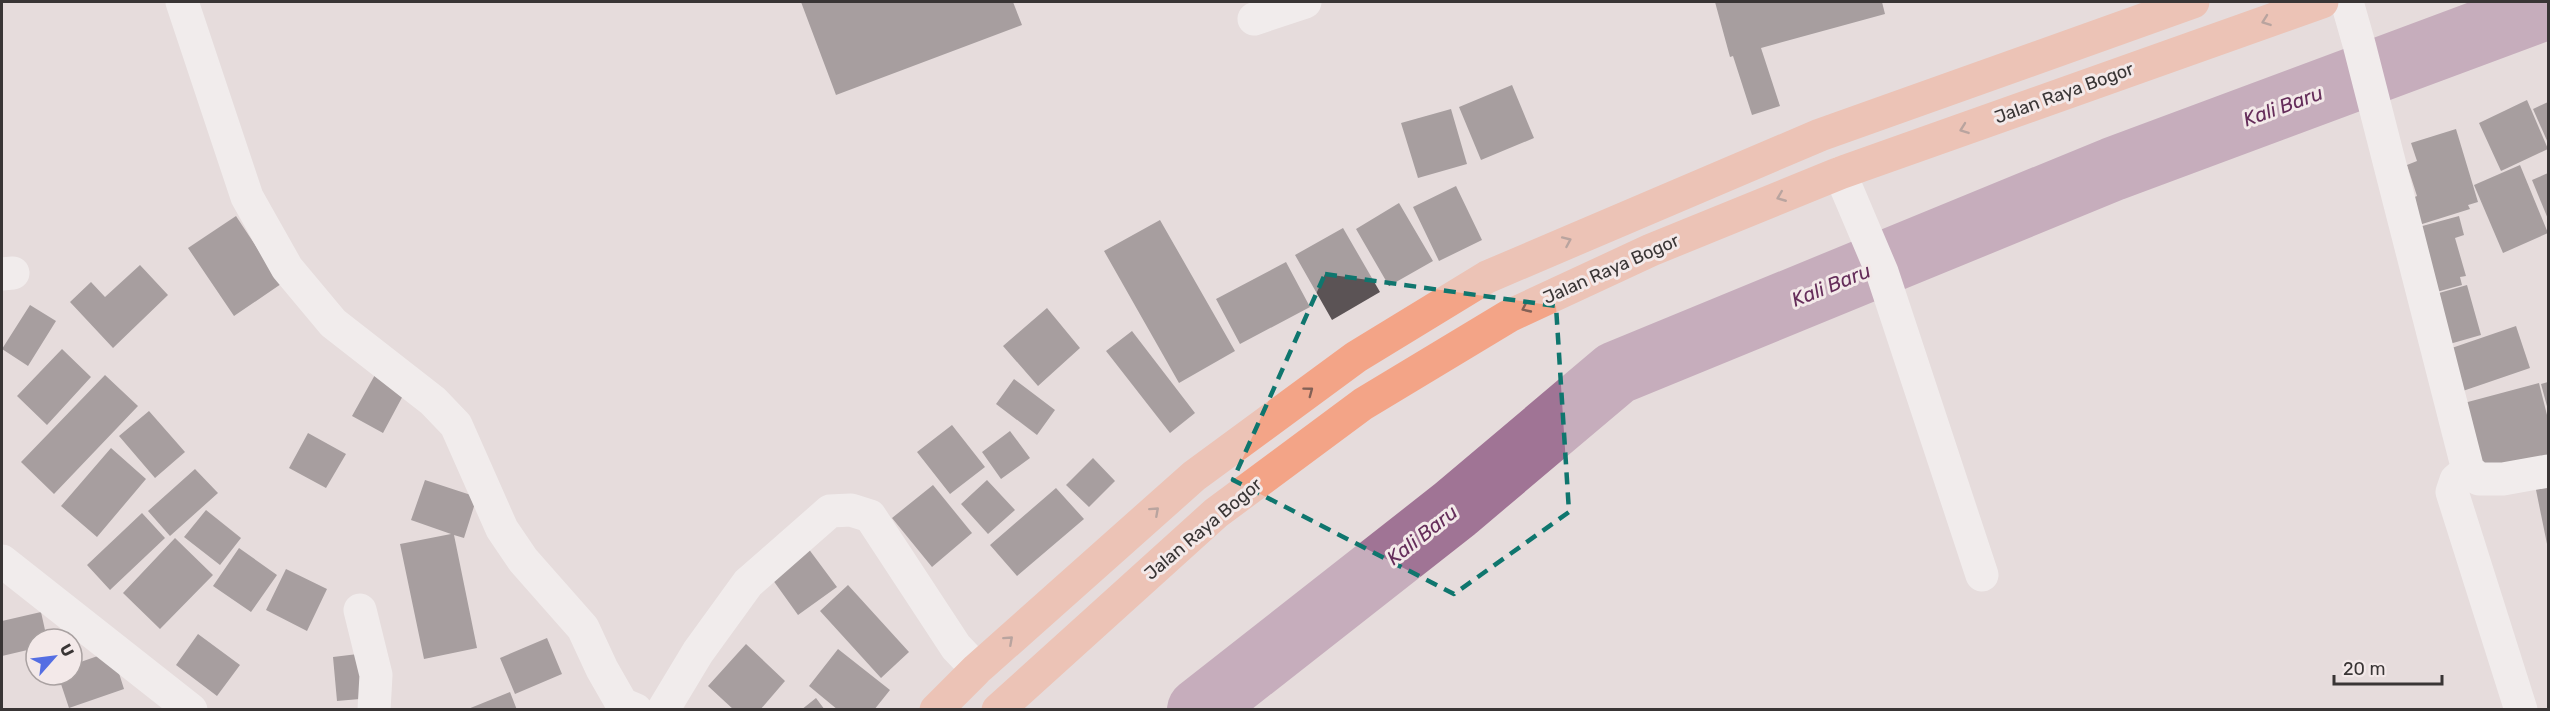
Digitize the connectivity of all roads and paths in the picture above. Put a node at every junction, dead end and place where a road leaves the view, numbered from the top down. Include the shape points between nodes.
1 (182, 2) edge
2 (1305, 2) edge
3 (2193, 2) edge
4 (2322, 2) edge
5 (2347, 2) edge
6 (1254, 19) dead end
7 (1840, 173) junction
8 (2468, 470) junction
9 (2548, 471) edge
10 (2, 561) edge
11 (1982, 574) dead end
12 (360, 610) dead end
13 (976, 669) junction
14 (191, 710) edge
15 (374, 710) edge
16 (636, 710) edge
17 (663, 710) edge
18 (936, 710) edge
19 (998, 710) edge
20 (2521, 710) edge

1 - 16 street via 247,197 287,268 333,323 433,401 456,425 502,530 583,628 622,704
2 - 6 street
13 -> 3 highway via 1194,476 1356,357 1487,277 1820,135
4 -> 7 highway, Jalan Raya Bogor
5 - 8 street
7 - 11 street via 1882,272
7 -> 19 highway, Jalan Raya Bogor via 1651,250 1509,316 1362,404 1216,513
8 - 9 street via 2479,479 2503,480
8 - 20 street via 2456,480 2452,492
10 - 14 street
12 - 15 street via 376,675
13 - 17 street via 956,647 870,516 851,510 830,511 748,584 698,652
13 - 18 highway

